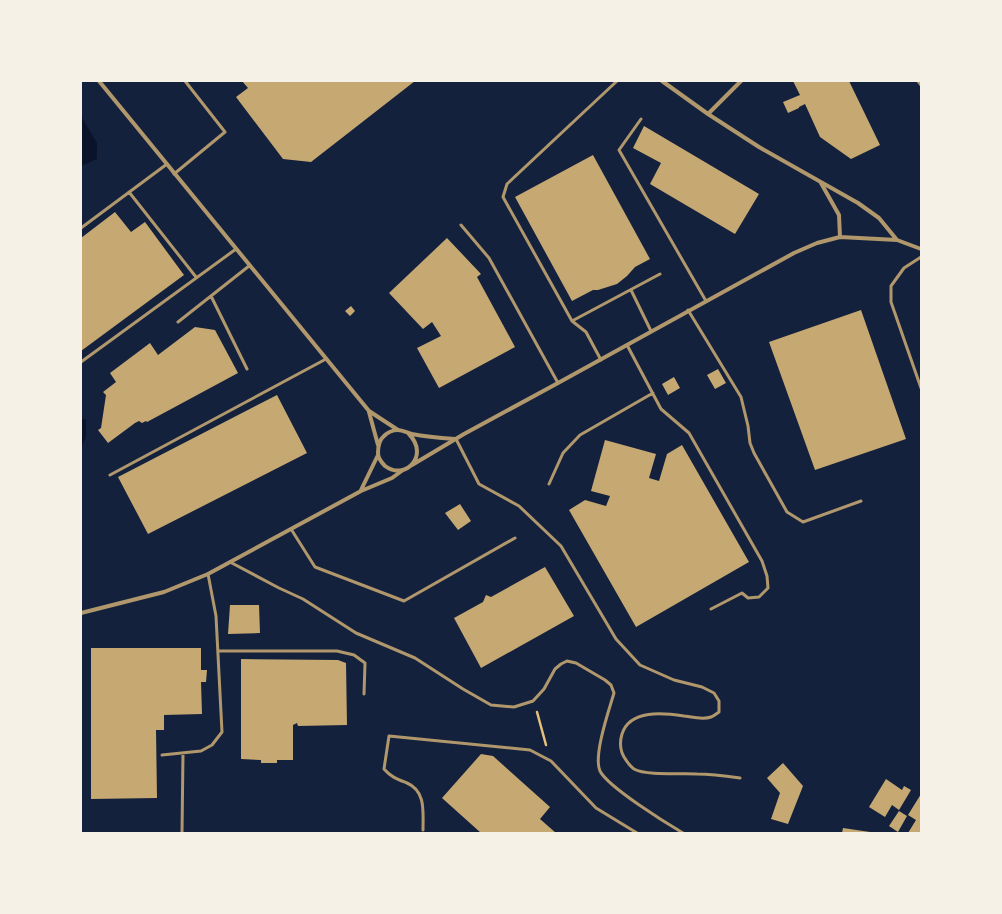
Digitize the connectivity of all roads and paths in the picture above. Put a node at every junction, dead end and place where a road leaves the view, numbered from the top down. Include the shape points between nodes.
1 (99, 81) edge
2 (185, 81) edge
3 (617, 81) edge
4 (662, 81) edge
5 (741, 81) edge
6 (918, 81) edge
7 (921, 85) edge
8 (708, 114) junction
9 (642, 119) dead end
10 (167, 164) junction
11 (174, 174) junction
12 (821, 183) junction
13 (129, 192) junction
14 (461, 225) dead end
15 (81, 228) edge
16 (840, 238) junction
17 (897, 240) junction
18 (236, 249) junction
19 (921, 249) edge
20 (921, 257) edge
21 (249, 266) junction
22 (660, 274) dead end
23 (196, 277) junction
24 (630, 290) junction
25 (212, 296) junction
26 (706, 301) junction
27 (688, 310) junction
28 (572, 321) junction
29 (178, 322) dead end
30 (651, 331) junction
31 (627, 345) junction
32 (326, 360) junction
33 (601, 360) junction
34 (81, 362) edge
35 (247, 369) dead end
36 (558, 383) junction
37 (921, 388) edge
38 (653, 393) junction
39 (369, 411) junction
40 (398, 430) junction
41 (409, 434) junction
42 (456, 439) junction
43 (378, 445) junction
44 (378, 456) junction
45 (412, 465) junction
46 (404, 470) junction
47 (110, 475) dead end
48 (549, 484) dead end
49 (361, 491) junction
50 (861, 501) dead end
51 (291, 529) junction
52 (515, 538) dead end
53 (230, 562) junction
54 (208, 574) junction
55 (711, 609) dead end
56 (81, 614) edge
57 (218, 651) junction
58 (364, 694) dead end
59 (539, 715) dead end
60 (183, 753) junction
61 (162, 756) dead end
62 (551, 761) junction
63 (740, 778) dead end
64 (423, 830) dead end
65 (182, 833) edge
66 (637, 833) edge
67 (683, 833) edge

1 - 10 street
2 - 11 lane via 225,132
3 - 28 lane via 507,184 503,197
4 - 8 street
5 - 8 street
6 - 7 lane
8 - 12 street
9 - 26 lane via 619,150
10 - 11 street
10 - 13 lane
11 - 18 street
12 - 16 street via 839,214
12 - 17 street via 858,203 878,218
13 - 15 lane
13 - 23 lane
14 - 36 lane via 489,258
16 - 17 street
16 - 26 street via 817,243 794,253
17 - 19 street
18 - 21 street
18 - 23 lane
20 - 37 lane via 904,268 891,286 891,302
21 - 25 lane
21 - 32 street
22 - 24 lane
23 - 34 lane
24 - 28 lane
24 - 30 lane
25 - 29 lane
25 - 35 lane
26 - 27 street
27 - 30 street
27 - 50 lane via 741,398 754,453 787,512 803,522
28 - 33 lane via 586,332
30 - 31 street
31 - 33 street
31 - 38 lane
32 - 39 street
32 - 47 lane
33 - 36 street
36 - 42 street
38 - 48 lane via 580,435 563,452
38 - 55 lane via 661,409 689,433 762,561 767,576 768,588 759,596 748,598 742,593
39 - 40 street
39 - 43 street
40 - 41 street
40 - 43 street via 382,437
41 - 42 street
41 - 45 street via 415,440 418,449
42 - 45 street
42 - 63 lane via 479,484 519,506 561,546 616,639 640,665 674,680 702,687 714,693 719,701 719,712 710,718 649,715 640,716 630,722 620,742 627,762 634,769 649,773
43 - 44 street
44 - 46 street via 381,463 388,468
44 - 49 street
45 - 46 street
46 - 49 street
49 - 51 street
51 - 52 lane via 315,567 404,601
51 - 53 street
53 - 54 street
53 - 67 lane via 303,599 356,633 416,658 491,705 514,707 533,701 556,669 567,662 576,663 605,680 611,685 614,694 600,746 600,770 609,783
54 - 56 street via 164,592
54 - 57 lane via 216,616
57 - 58 lane via 337,651 354,655 365,663
57 - 60 lane via 222,732 212,745 201,751
59 - 62 path
60 - 61 lane
60 - 65 lane
62 - 64 lane via 530,750 389,736 384,769 390,776 412,786 420,794 423,805
62 - 66 lane via 596,808

